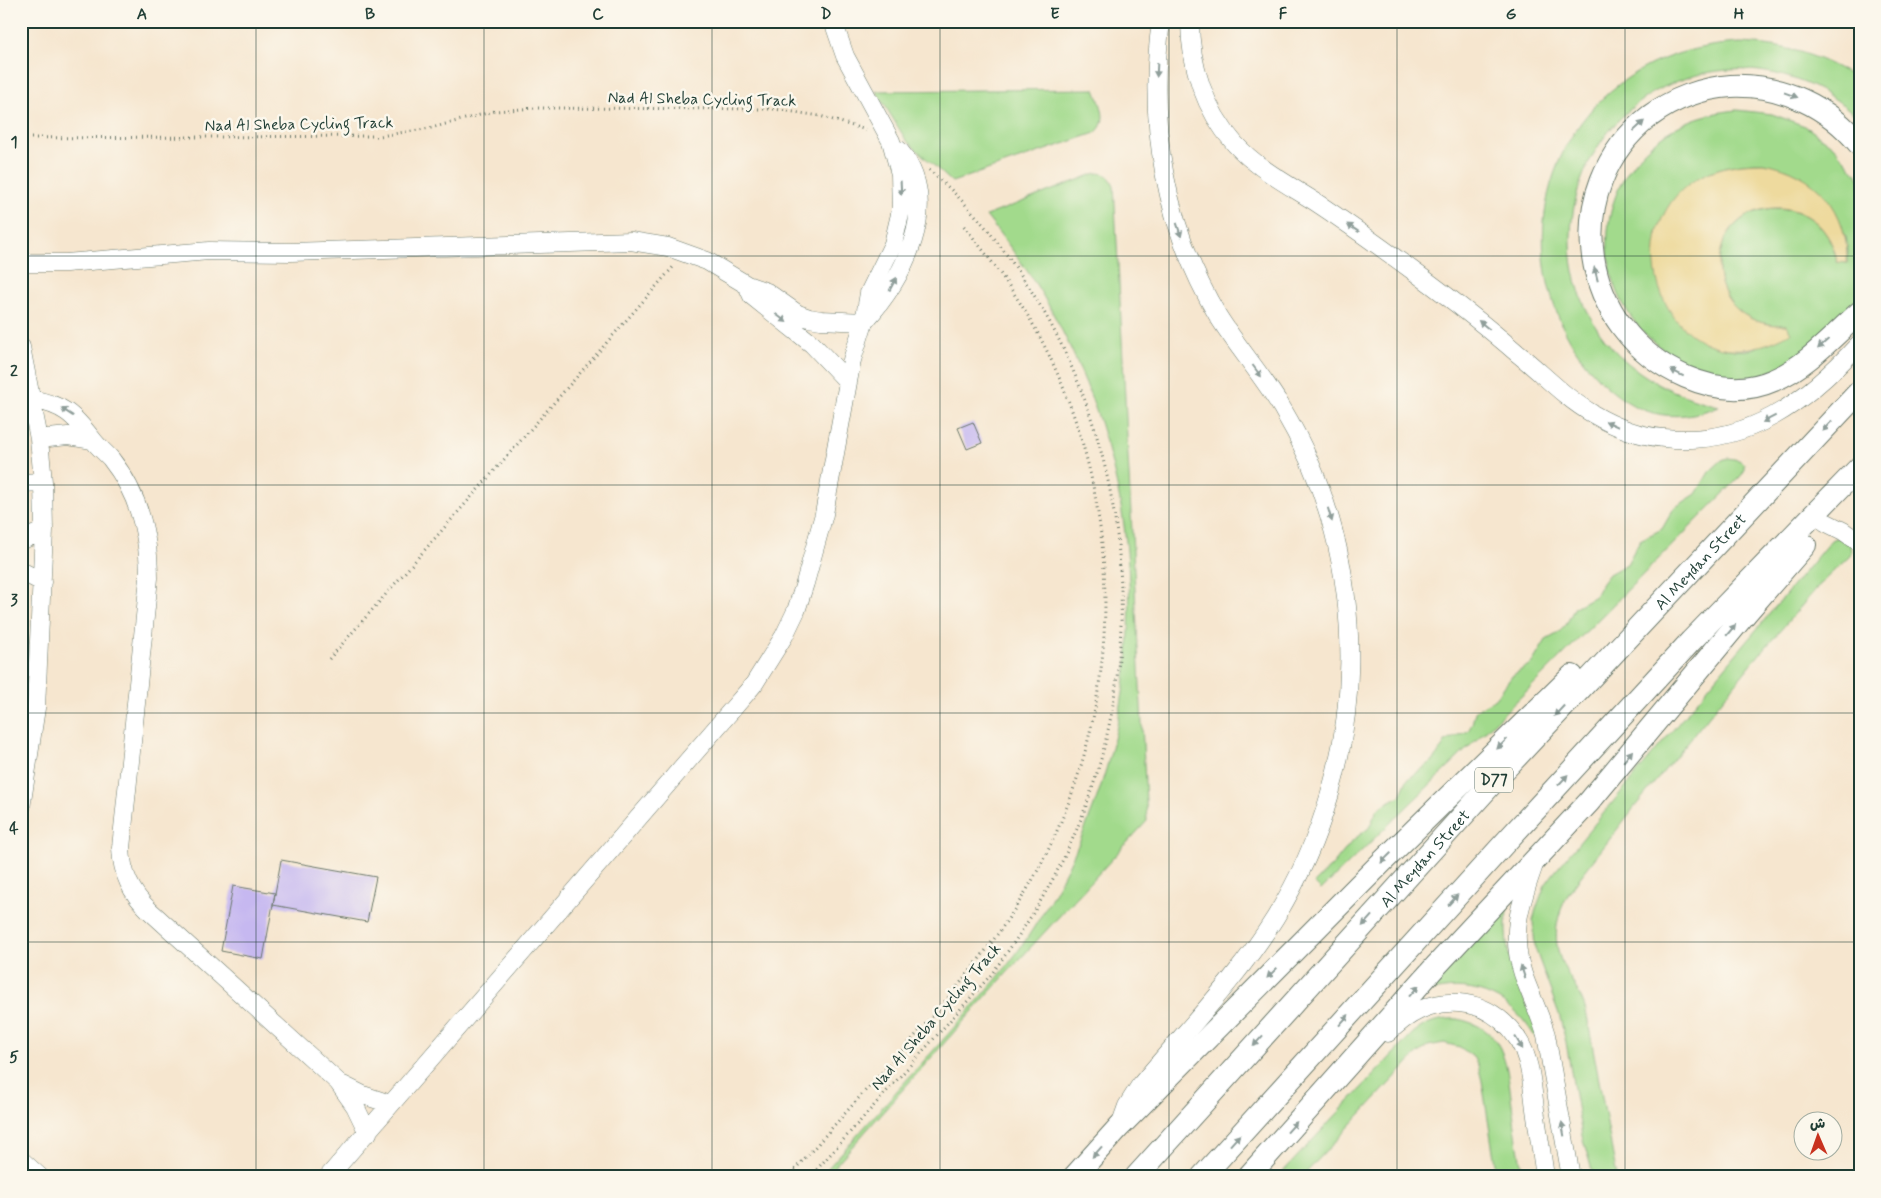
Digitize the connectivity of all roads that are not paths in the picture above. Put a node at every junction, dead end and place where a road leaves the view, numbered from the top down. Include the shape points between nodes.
1 (833, 21) edge
2 (1161, 21) edge
3 (1190, 21) edge
4 (1860, 146) edge
5 (21, 263) edge
6 (746, 285) junction
7 (1860, 312) edge
8 (864, 322) junction
9 (1860, 343) edge
10 (21, 347) edge
11 (848, 382) junction
12 (1860, 391) edge
13 (31, 398) junction
14 (38, 439) junction
15 (93, 440) junction
16 (1860, 467) edge
17 (1860, 479) edge
18 (43, 482) junction
19 (21, 483) edge
20 (1825, 522) junction
21 (44, 530) junction
22 (21, 541) edge
23 (1860, 543) edge
24 (21, 571) edge
25 (42, 582) junction
26 (1644, 620) junction
27 (21, 808) edge
28 (1537, 857) junction
29 (1335, 1079) junction
30 (338, 1082) junction
31 (390, 1104) junction
32 (1119, 1127) junction
33 (368, 1133) junction
34 (21, 1160) edge
35 (40, 1177) edge
36 (328, 1177) edge
37 (1074, 1177) edge
38 (1136, 1177) edge
39 (1202, 1177) edge
40 (1248, 1177) edge
41 (1545, 1177) edge
42 (1571, 1177) edge

1 - 8 street via 845,56 891,141 900,174 901,210 893,244 869,293
2 -> 32 street via 1156,72 1157,128 1173,212 1204,290 1233,339 1281,405 1320,488 1339,550 1345,584 1349,681 1343,738 1332,791 1315,841 1290,892 1242,966 1139,1087
9 -> 3 street via 1789,408 1738,432 1700,439 1662,438 1608,422 1576,402 1417,274 1249,157 1223,128 1204,94 1193,56
7 -> 4 main road via 1787,374 1758,386 1726,388 1709,385 1677,373 1649,355 1615,318 1594,269 1591,233 1596,198 1608,164 1618,149 1642,122 1688,95 1723,87 1777,90 1811,103 1839,123
5 - 6 street via 89,262 209,252 612,240 686,253
6 - 8 street via 760,289 809,318
6 -> 11 street via 752,296 812,344
8 - 11 street
10 - 13 street
11 - 31 street via 815,548 796,611 770,661 730,713
12 -> 26 main road, Al Meydan Street / D77
13 - 14 street
15 -> 13 street via 69,413 48,402
14 - 15 street via 68,436
14 - 18 street
15 - 30 street via 111,459 128,485 141,515 148,554 149,578 121,848 128,882 150,911
39 -> 16 main road via 1664,670
17 - 20 main road
18 - 19 street
18 - 21 street
20 - 23 street
28 -> 20 main road via 1614,773
21 - 22 street
21 - 25 street
24 - 25 street
25 - 27 street via 36,708
26 -> 32 main road via 1591,660 1554,694
26 -> 38 main road, Al Meydan Street / D77 via 1498,776
29 -> 28 main road
42 -> 28 street via 1546,1034 1523,976 1517,946 1518,914
40 -> 29 main road
29 -> 41 street via 1363,1059 1397,1024 1417,1011 1450,1003 1484,1010 1504,1022 1524,1051
30 - 31 street
30 - 33 street
31 - 33 street
32 -> 37 main road
33 - 36 street
34 - 35 street

